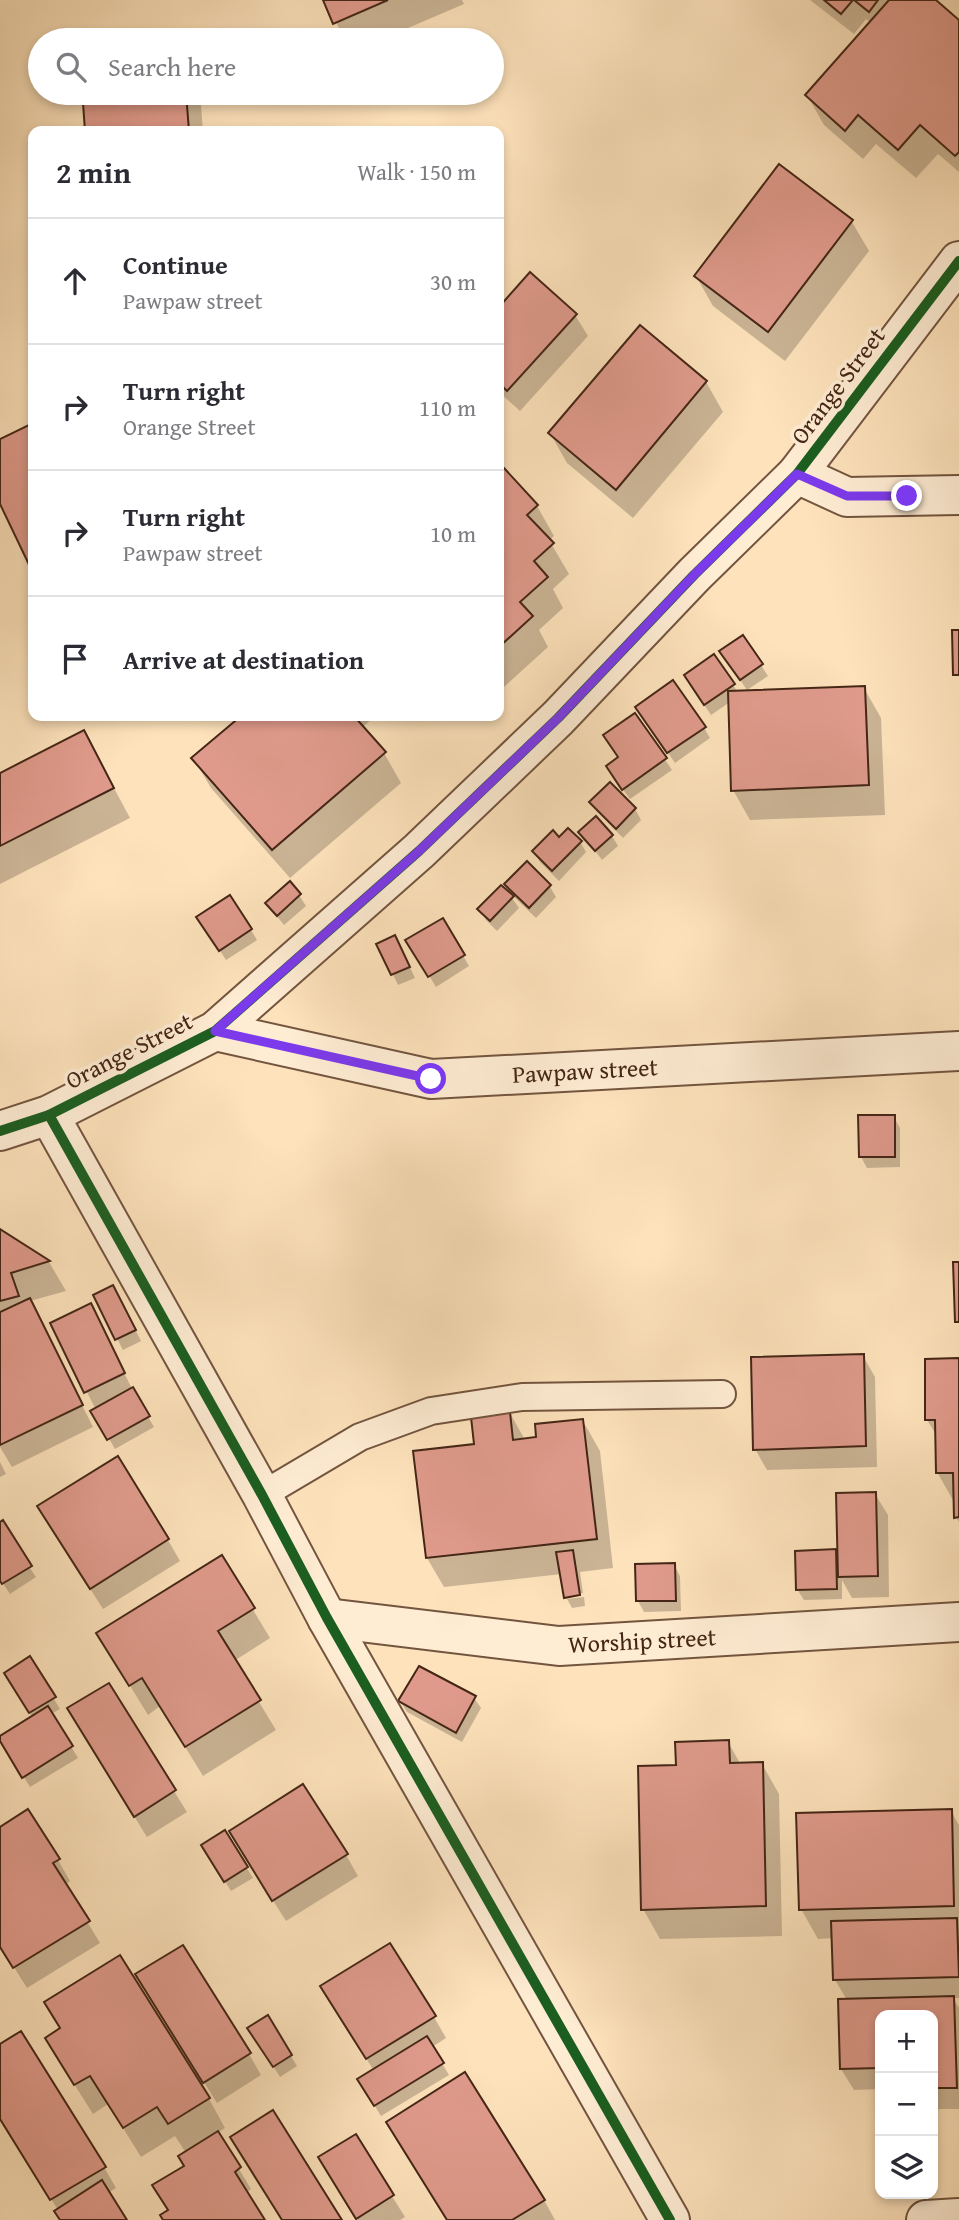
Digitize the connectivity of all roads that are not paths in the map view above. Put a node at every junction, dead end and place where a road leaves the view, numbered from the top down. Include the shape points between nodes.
1 (959, 261) edge
2 (797, 474) junction
3 (959, 495) edge
4 (215, 1031) junction
5 (959, 1051) edge
6 (49, 1115) junction
7 (0, 1130) edge
8 (722, 1394) dead end
9 (262, 1495) junction
10 (327, 1618) junction
11 (959, 1622) edge
12 (959, 2218) edge
13 (670, 2220) edge
14 (926, 2220) edge

1 - 2 street, Orange Street
2 - 3 street via 847,496
2 - 4 street, Orange Street via 558,718 419,851
4 - 5 street, Pawpaw street via 431,1079
4 - 6 street, Orange Street
6 - 7 street, Orange Street
6 - 9 street
8 - 9 lane via 522,1397 431,1411 360,1437
9 - 10 street
10 - 11 street, Worship street via 559,1646
10 - 13 street
12 - 14 street

